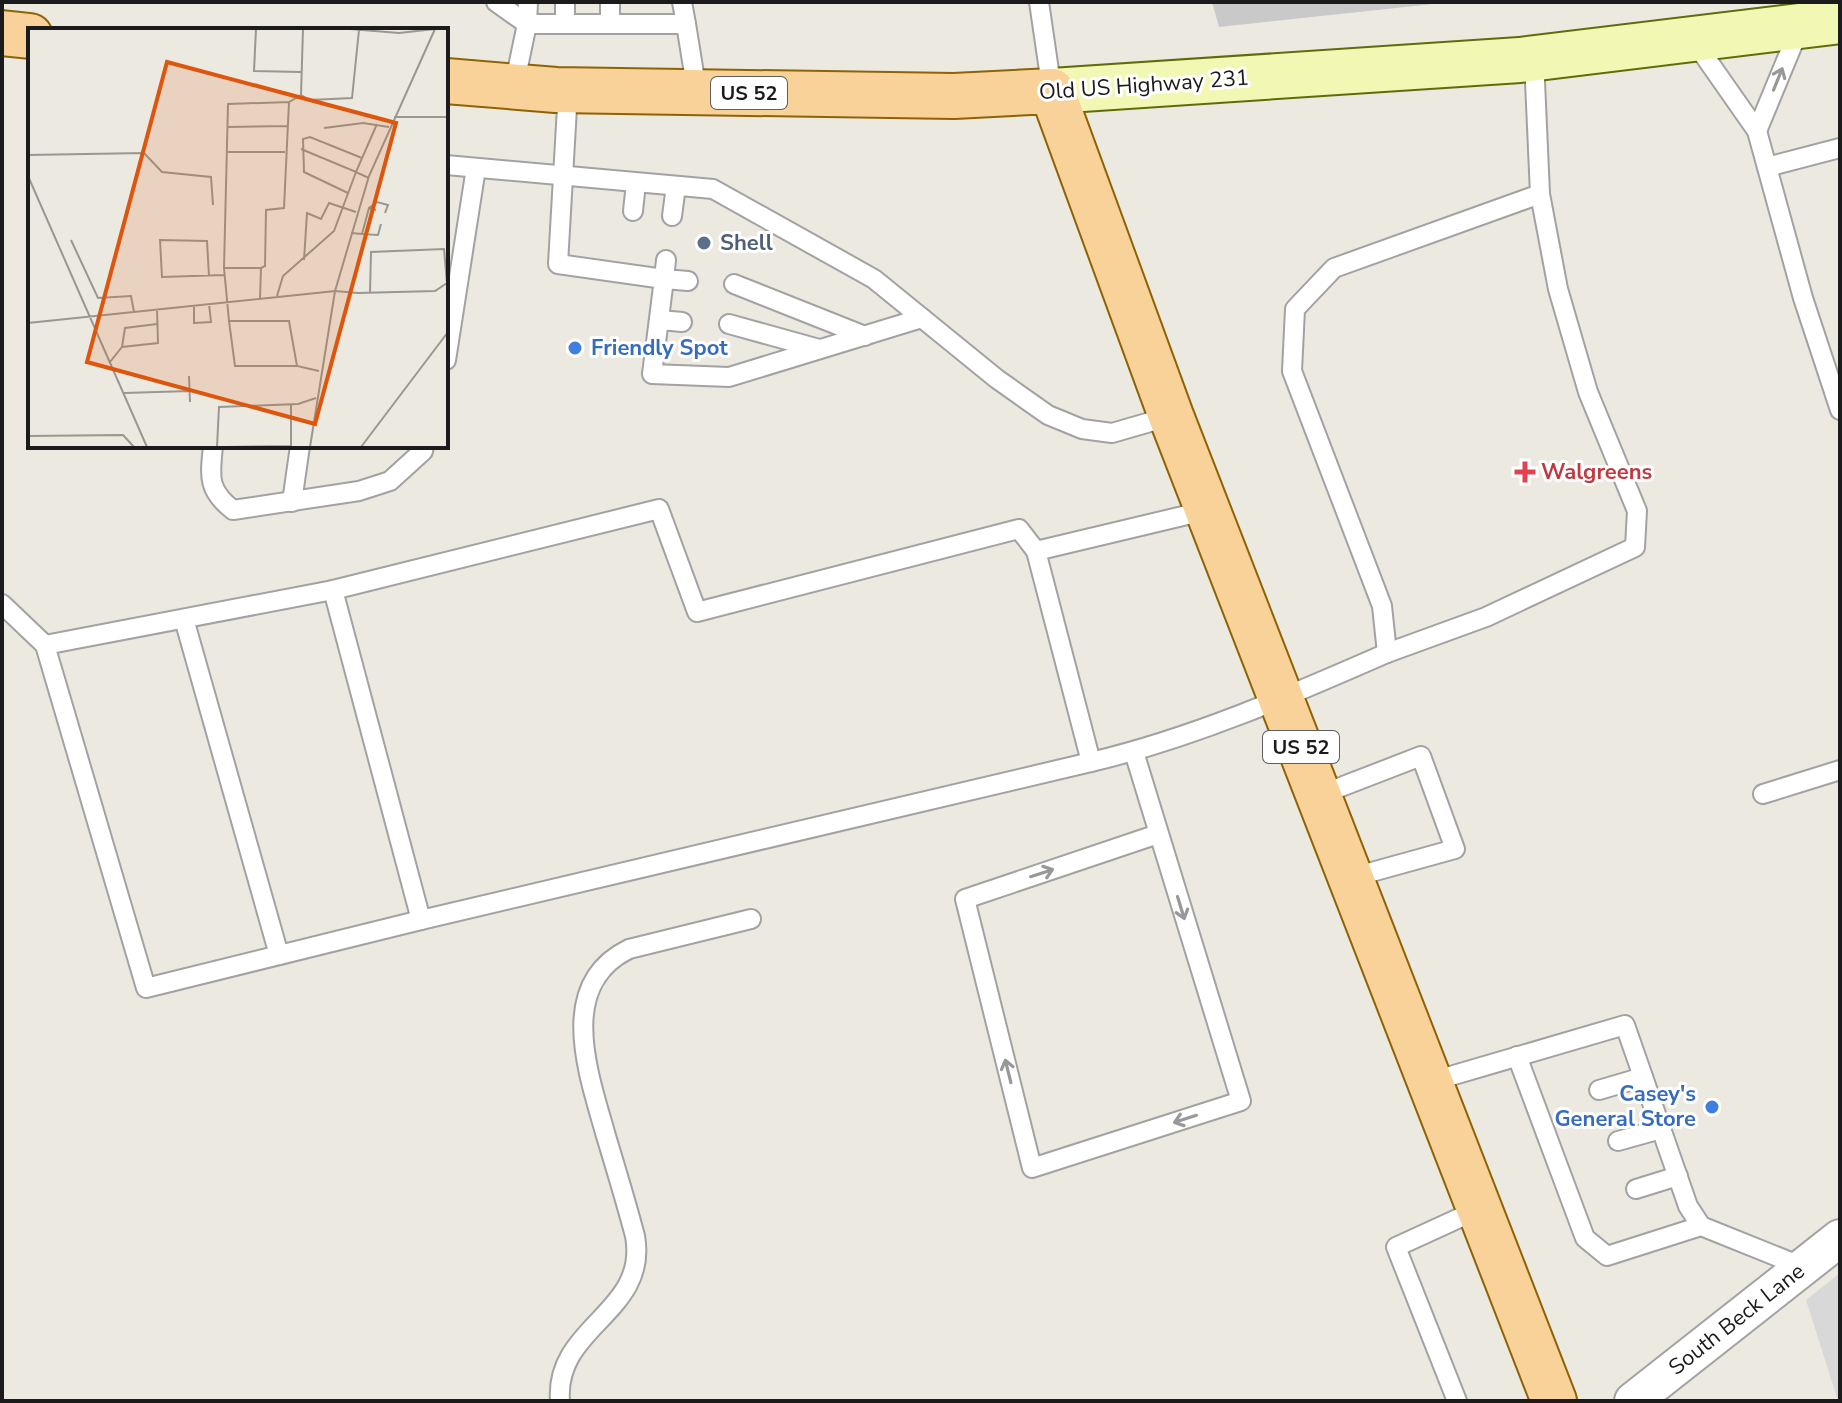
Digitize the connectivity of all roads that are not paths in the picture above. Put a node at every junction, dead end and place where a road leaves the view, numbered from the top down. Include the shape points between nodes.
1 (496, 2) edge
2 (528, 2) edge
3 (565, 2) edge
4 (610, 2) edge
5 (682, 2) edge
6 (1039, 2) edge
7 (565, 23) junction
8 (610, 23) junction
9 (527, 24) junction
10 (686, 24) junction
11 (1820, 24) edge
12 (2, 33) edge
13 (28, 36) edge
14 (1692, 40) junction
15 (1534, 59) junction
16 (448, 81) edge
17 (514, 86) junction
18 (568, 90) junction
19 (1052, 91) junction
20 (697, 92) junction
21 (1757, 131) junction
22 (1840, 148) edge
23 (448, 165) edge
24 (1767, 167) junction
25 (476, 168) junction
26 (562, 177) junction
27 (636, 183) junction
28 (676, 186) junction
29 (1540, 194) junction
30 (633, 211) dead end
31 (672, 216) dead end
32 (628, 255) dead end
33 (665, 270) junction
34 (624, 275) junction
35 (688, 281) dead end
36 (734, 284) dead end
37 (922, 318) junction
38 (660, 320) junction
39 (682, 322) dead end
40 (729, 324) dead end
41 (865, 336) junction
42 (448, 347) edge
43 (820, 349) junction
44 (1840, 410) edge
45 (1171, 416) junction
46 (213, 448) edge
47 (300, 448) edge
48 (424, 448) edge
49 (292, 502) junction
50 (1208, 510) junction
51 (1036, 551) junction
52 (333, 590) junction
53 (2, 604) edge
54 (184, 619) junction
55 (45, 645) junction
56 (1387, 653) junction
57 (1282, 699) junction
58 (1134, 752) junction
59 (1091, 762) junction
60 (1840, 770) edge
61 (1763, 794) dead end
62 (1320, 795) junction
63 (1158, 834) junction
64 (1350, 878) junction
65 (751, 919) dead end
66 (421, 920) junction
67 (279, 955) junction
68 (1517, 1056) junction
69 (1643, 1077) junction
70 (1430, 1082) junction
71 (1599, 1090) dead end
72 (1661, 1129) junction
73 (1618, 1141) dead end
74 (1678, 1176) junction
75 (1636, 1189) dead end
76 (1479, 1209) junction
77 (1701, 1226) junction
78 (1840, 1238) edge
79 (1803, 1267) junction
80 (560, 1401) edge
81 (1457, 1401) edge
82 (1554, 1401) edge
83 (1633, 1401) edge

1 - 9 lane
2 - 9 lane
3 - 7 lane
4 - 8 lane
5 - 10 lane
6 - 19 lane
7 - 8 lane
7 - 9 lane
8 - 10 lane
9 - 17 lane
10 - 20 lane
11 - 14 street, Old US Highway 231
21 -> 11 lane
12 - 13 main road
14 - 15 street, Old US Highway 231
14 - 21 lane
15 - 19 street, Old US Highway 231
15 - 29 lane
16 - 17 main road, Old US Highway 231 / US 52
17 - 18 main road, Old US Highway 231 / US 52
18 - 20 main road, Old US Highway 231 / US 52
18 - 26 lane
19 - 20 main road, Old US Highway 231 / US 52 via 954,96
19 - 45 main road, US 52
21 - 24 lane
22 - 24 lane
23 - 25 lane
24 - 44 lane
25 - 26 lane
25 - 42 lane
26 - 27 lane
26 - 34 lane via 558,264
27 - 28 lane
27 - 30 lane
28 - 31 lane
28 - 37 lane via 713,189 874,279
29 - 56 lane via 1334,268 1295,309 1292,371 1382,606
29 - 56 lane via 1558,289 1588,392 1637,511 1635,547 1486,617
32 - 34 lane
33 - 34 lane
33 - 35 lane
33 - 38 lane
36 - 41 lane
37 - 41 lane
37 - 45 lane via 1048,415 1082,429 1112,433
38 - 39 lane
38 - 43 lane via 652,374 729,377
40 - 43 lane
41 - 43 lane
45 - 50 main road, US 52
46 - 49 lane via 210,472 218,498 233,510
47 - 49 lane
48 - 49 lane via 390,481
50 - 51 lane
50 - 57 main road, US 52
51 - 52 lane via 1019,529 697,612 659,509
51 - 59 lane
52 - 54 lane
52 - 66 lane
53 - 55 lane
54 - 55 lane
54 - 67 lane
55 - 67 lane via 146,988
56 - 57 lane
57 - 58 lane
57 - 62 main road, US 52
58 - 59 lane
58 - 63 lane
59 - 66 lane
60 - 61 lane
62 - 64 main road, US 52
62 - 64 lane via 1421,756 1455,849
63 -> 63 lane via 1241,1101 1032,1168 965,899
64 - 70 main road, US 52
65 - 80 lane via 629,949 611,957 594,978 583,1021 585,1053 638,1263 611,1310 570,1352 559,1378
66 - 67 lane
68 - 69 lane via 1625,1025
68 - 70 lane
68 - 77 lane via 1546,1108 1582,1206 1585,1238 1607,1256
69 - 71 lane
69 - 72 lane
70 - 76 main road, US 52
72 - 73 lane
72 - 74 lane
74 - 75 lane
74 - 77 lane
76 - 81 lane via 1396,1247
76 - 82 main road, US 52
77 - 79 lane
78 - 79 street, South Beck Lane
79 - 83 street, South Beck Lane

